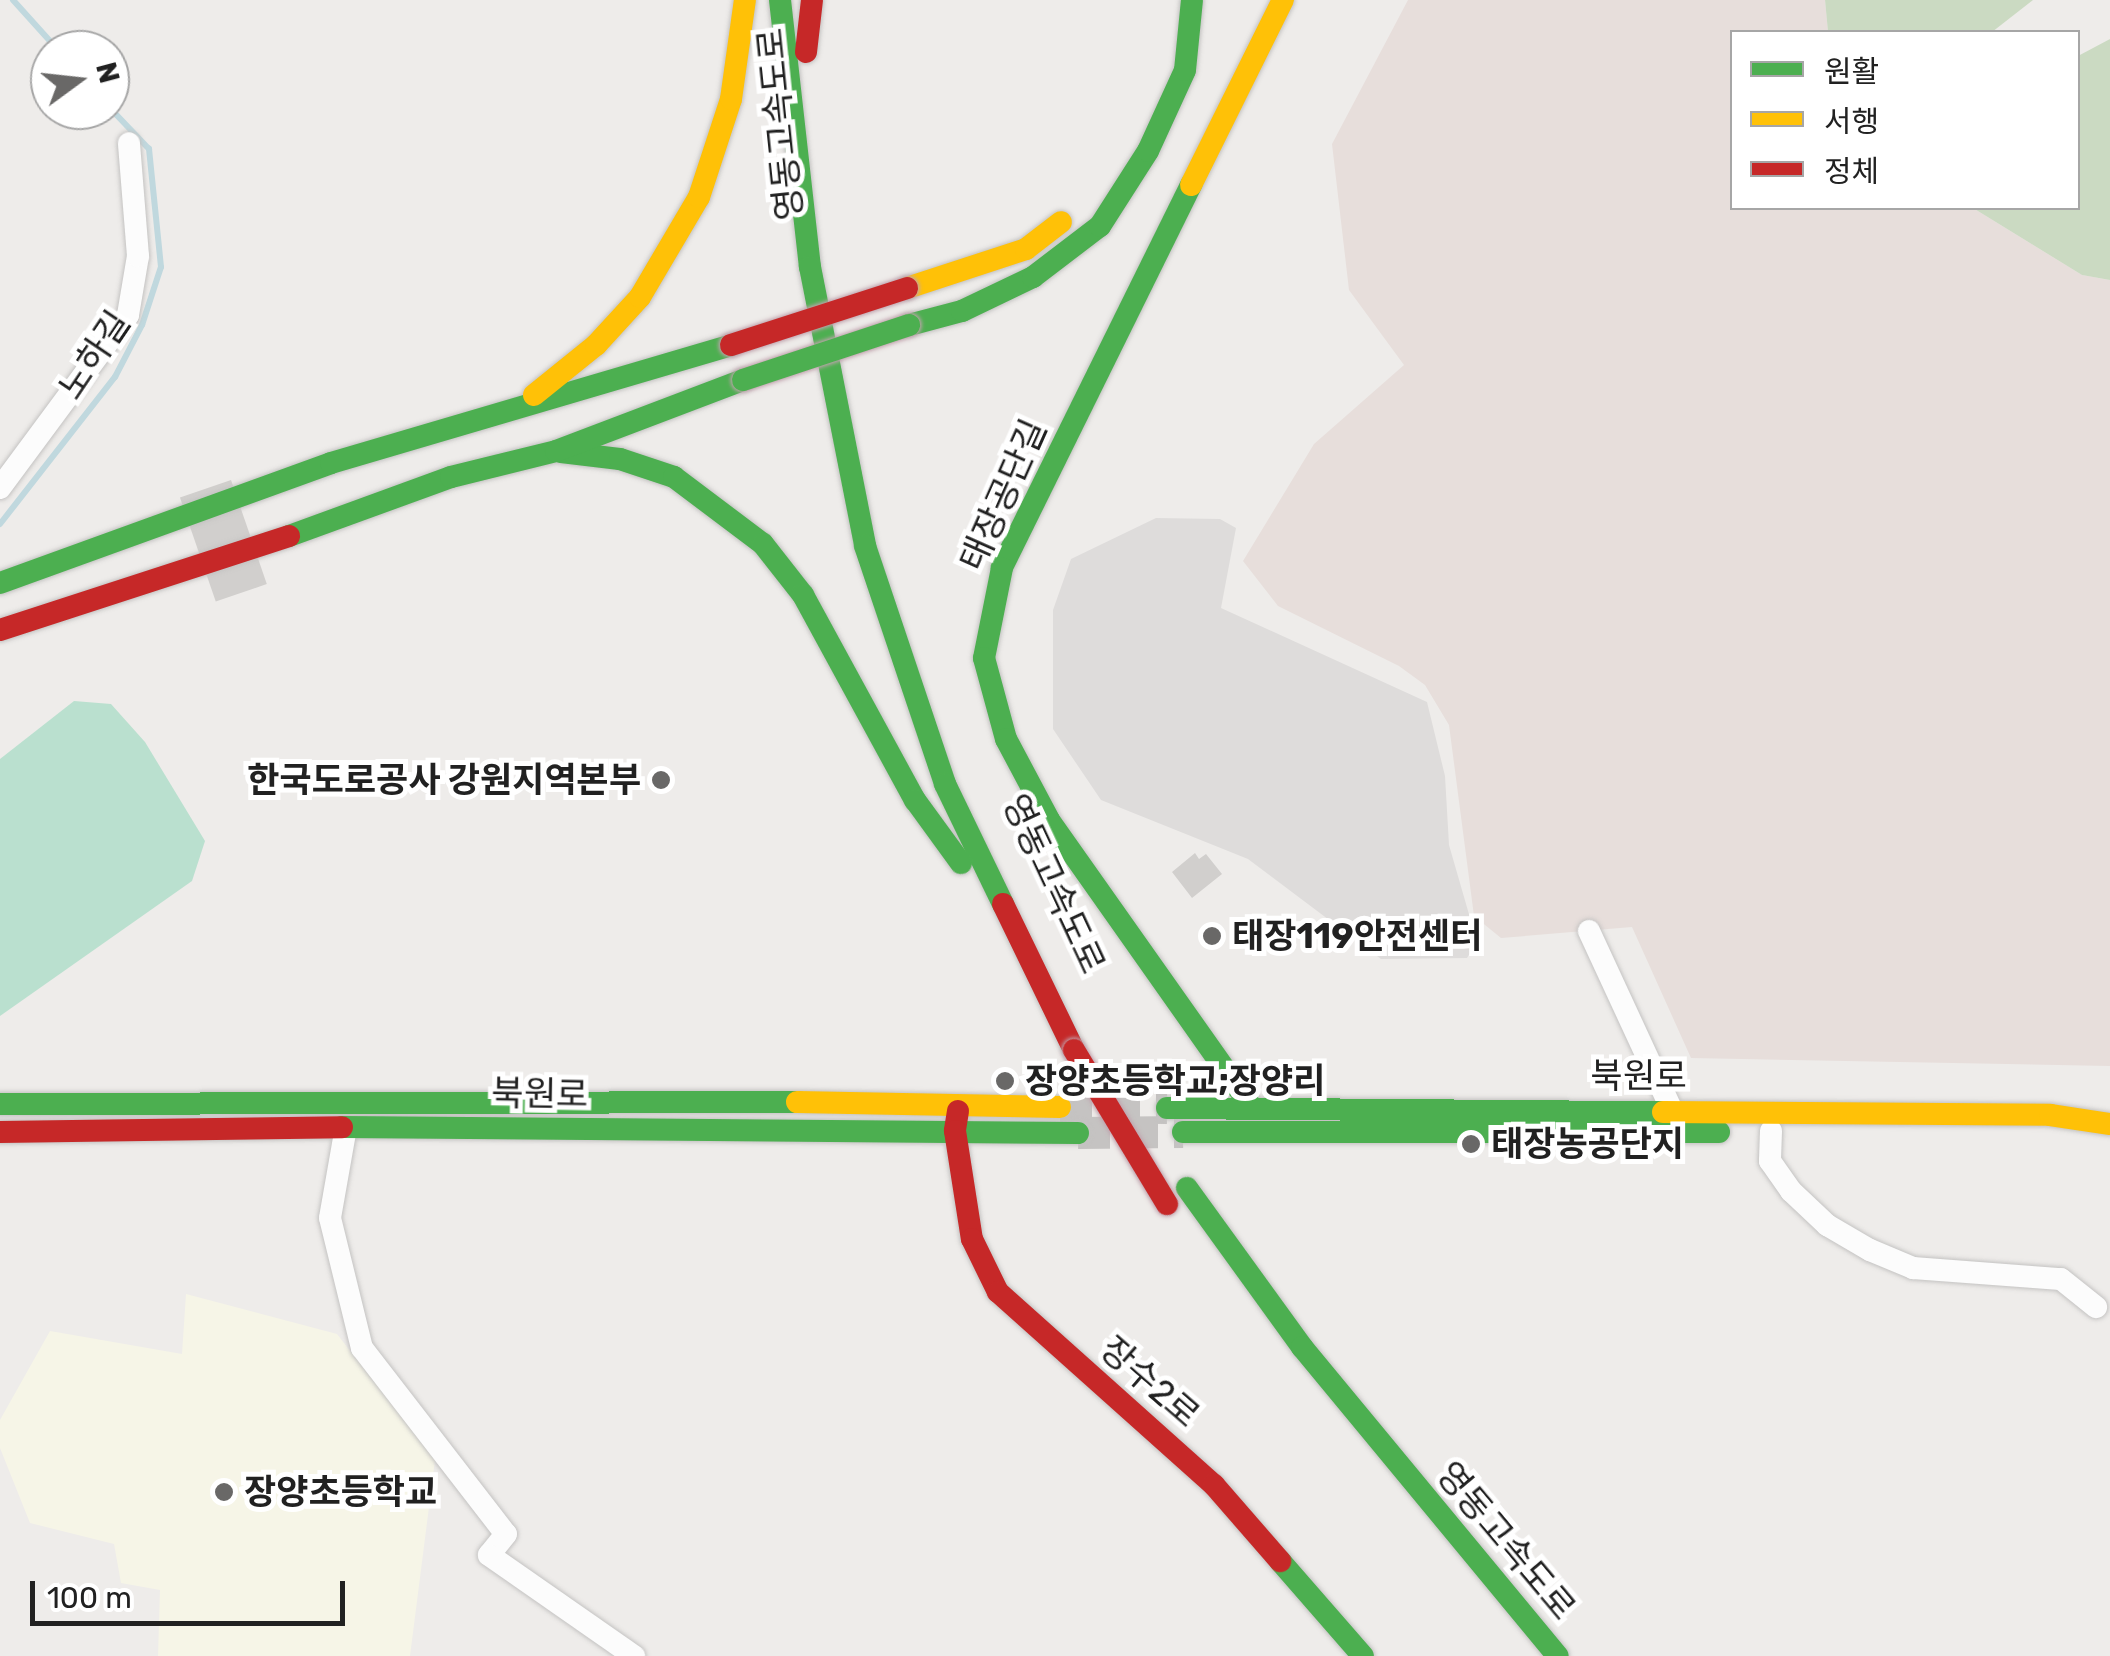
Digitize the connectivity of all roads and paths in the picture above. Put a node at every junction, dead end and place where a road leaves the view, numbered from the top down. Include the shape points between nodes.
1 (745, 0) edge
2 (780, 0) edge
3 (802, 0) edge
4 (812, 0) edge
5 (1172, 0) edge
6 (1192, 0) edge
7 (1283, 0) edge
8 (806, 52) junction
9 (129, 143) dead end
10 (520, 407) junction
11 (556, 452) junction
12 (0, 488) edge
13 (0, 582) edge
14 (0, 630) edge
15 (1010, 930) junction
16 (1589, 931) dead end
17 (1084, 1046) junction
18 (548, 1100) junction
19 (0, 1104) edge
20 (958, 1106) junction
21 (1060, 1108) tunnel mouth
22 (1167, 1108) tunnel mouth
23 (1252, 1108) junction
24 (1673, 1122) junction
25 (2110, 1124) edge
26 (346, 1127) junction
27 (548, 1130) junction
28 (955, 1131) junction
29 (1771, 1131) junction
30 (0, 1132) edge
31 (1183, 1132) tunnel mouth
32 (1252, 1132) junction
33 (1078, 1134) tunnel mouth
34 (2110, 1144) edge
35 (1172, 1212) dead end
36 (2096, 1307) dead end
37 (634, 1656) edge
38 (1363, 1656) edge
39 (1558, 1656) edge

1 - 10 main road via 719,148 673,244 640,297 596,345
2 - 15 main road, 영동고속도로 via 812,285 865,546 944,784
3 - 8 main road, 영동고속도로
4 - 8 main road
5 - 10 main road, bridge via 1165,62 1129,139 1087,198 1026,249
6 - 11 main road, bridge via 1185,70 1148,151 1100,226 1034,276 962,311 743,380
7 - 23 main road, 태장공단길 via 1002,568 984,658 1006,738 1049,820
8 - 17 main road, 영동고속도로 via 832,266 879,514 921,652 1003,870
9 - 12 street, 노하길 via 138,256 128,315
10 - 13 main road via 330,463
11 - 14 main road via 451,477 224,560
11 - 15 main road via 620,459 674,477 764,544 804,595 915,800
15 - 17 main road, 영동고속도로
16 - 24 street
17 - 35 main road, 영동고속도로, bridge
17 - 39 main road, 영동고속도로 via 1302,1348
18 - 19 main road, 북원로
18 - 20 main road, 북원로
18 - 27 main road
20 - 21 main road, 북원로
20 - 28 main road, 장수2로
22 - 23 main road, 북원로
23 - 24 main road, 북원로
23 - 32 main road
24 - 25 main road, 북원로 via 2050,1115
24 - 29 main road, 북원로
24 - 32 main road, 북원로
26 - 27 main road, 북원로
26 - 30 main road, 북원로
26 - 37 street via 330,1218 362,1348 506,1534 490,1555
27 - 28 main road, 북원로
28 - 33 main road, 북원로
28 - 38 main road, 장수2로 via 972,1239 998,1292 1214,1484
29 - 34 main road, 북원로 via 2034,1133
29 - 36 street via 1770,1161 1791,1191 1827,1225 1870,1250 1913,1268 2061,1279
31 - 32 main road, 북원로

